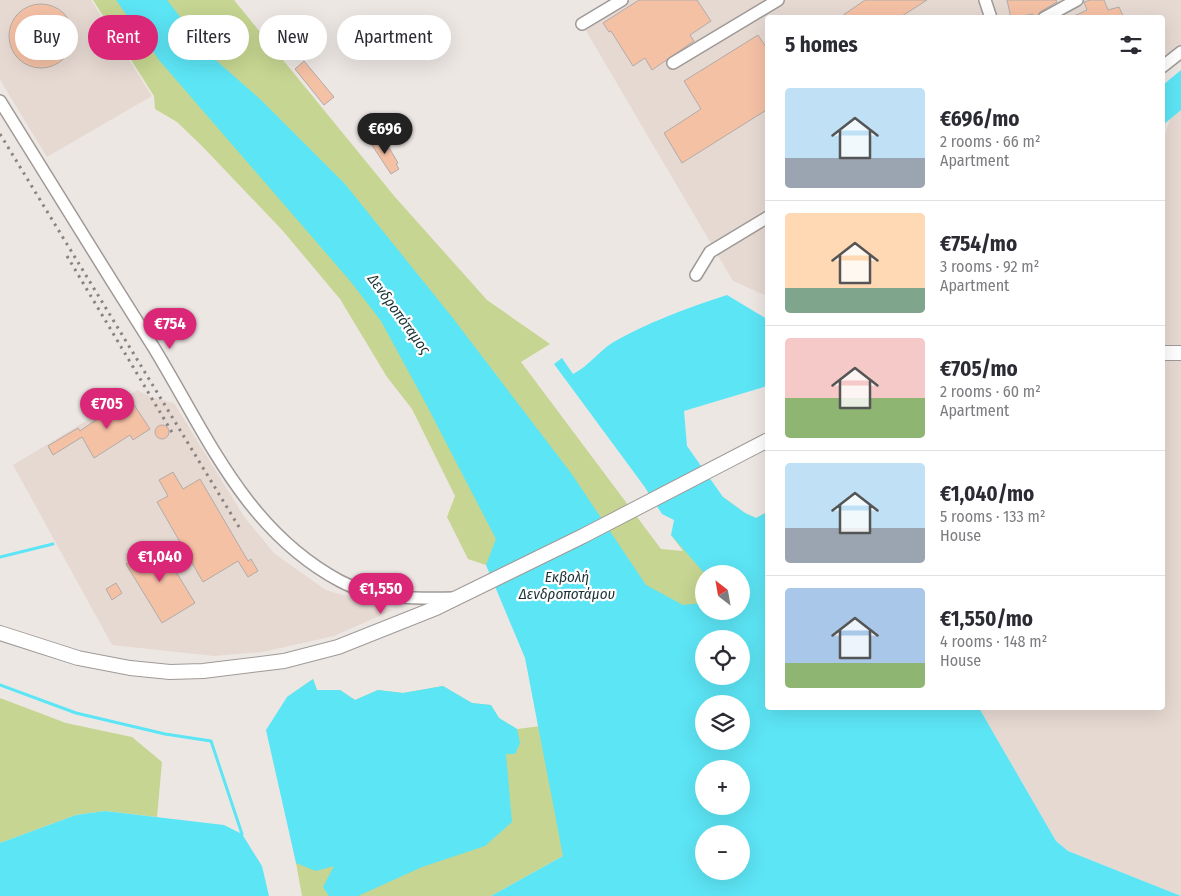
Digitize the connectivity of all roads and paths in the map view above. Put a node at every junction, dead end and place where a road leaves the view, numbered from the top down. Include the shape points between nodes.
1 (622, 0) edge
2 (778, 0) edge
3 (985, 0) edge
4 (1077, 0) edge
5 (990, 15) edge
6 (1050, 15) edge
7 (582, 24) dead end
8 (1181, 52) edge
9 (673, 63) dead end
10 (1165, 65) edge
11 (0, 101) edge
12 (765, 219) edge
13 (696, 275) dead end
14 (1165, 353) edge
15 (1181, 353) edge
16 (765, 442) edge
17 (454, 598) junction
18 (0, 633) edge

1 - 7 street
2 - 9 street
3 - 5 street
4 - 6 street
8 - 10 street
11 - 17 street via 250,506 284,543 341,582 397,597
12 - 13 street via 710,252
14 - 15 street
16 - 17 street
17 - 18 street via 338,647 284,661 203,671 170,672 104,665

